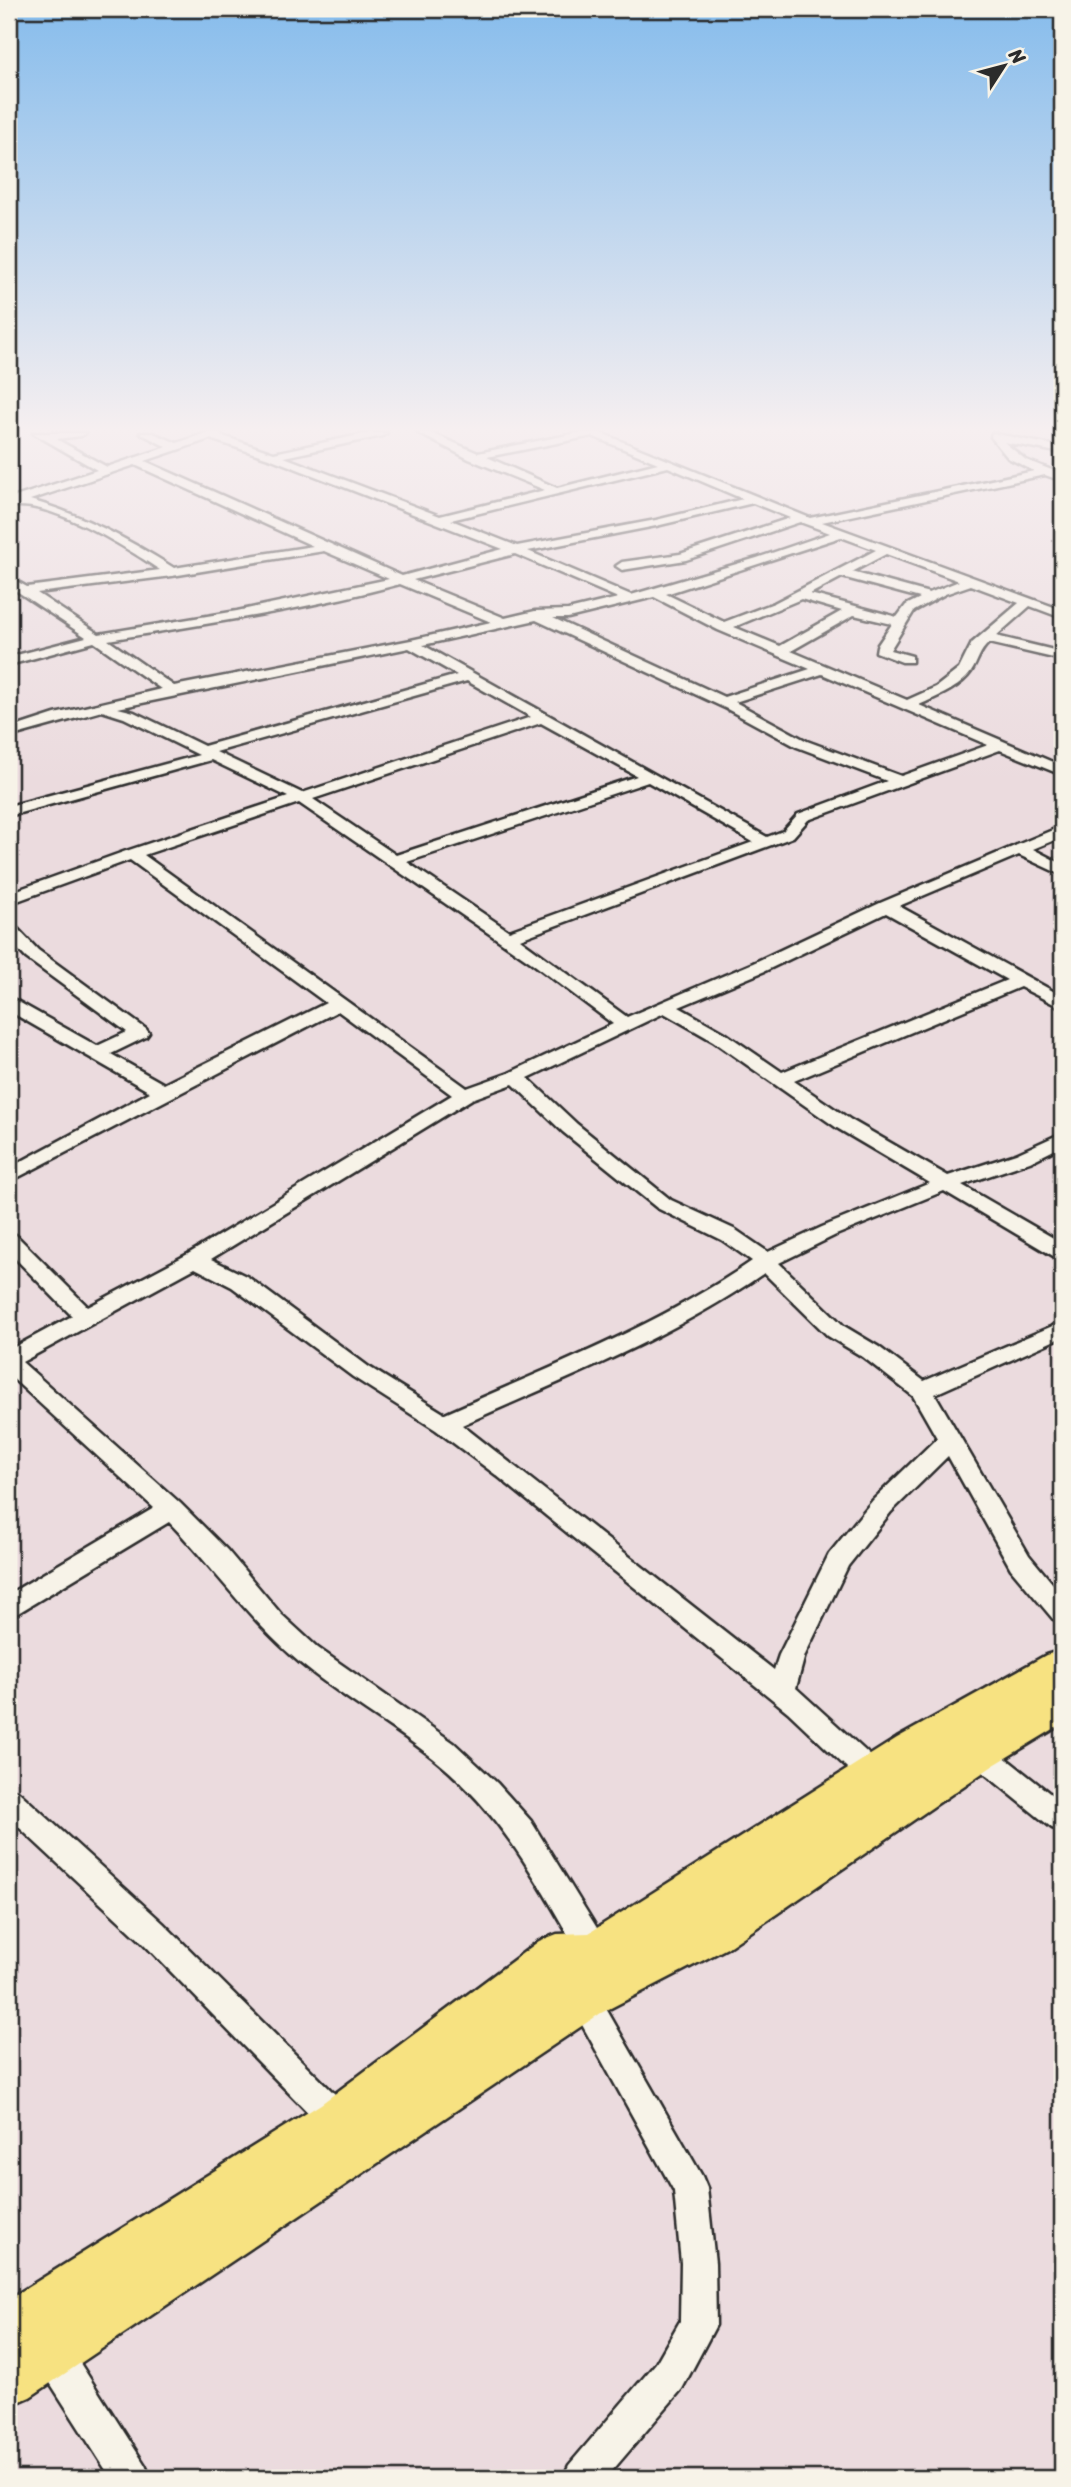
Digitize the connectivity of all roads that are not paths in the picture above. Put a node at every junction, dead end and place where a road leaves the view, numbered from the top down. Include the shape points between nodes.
1 (136, 549) edge
2 (312, 549) edge
3 (330, 549) edge
4 (514, 549) edge
5 (528, 549) edge
6 (708, 549) edge
7 (795, 549) edge
8 (886, 549) edge
9 (891, 549) edge
10 (519, 551) junction
11 (919, 560) junction
12 (622, 566) dead end
13 (172, 572) junction
14 (842, 573) junction
15 (926, 576) dead end
16 (400, 580) junction
17 (9, 581) edge
18 (970, 581) junction
19 (25, 591) junction
20 (655, 593) junction
21 (801, 595) junction
22 (931, 597) junction
23 (628, 598) junction
24 (1026, 603) junction
25 (853, 610) junction
26 (1062, 614) edge
27 (535, 615) junction
28 (503, 622) junction
29 (902, 622) junction
30 (723, 627) junction
31 (96, 638) junction
32 (986, 638) junction
33 (411, 644) junction
34 (644, 646) dead end
35 (782, 651) junction
36 (619, 653) junction
37 (1062, 656) edge
38 (907, 659) dead end
39 (9, 661) edge
40 (823, 669) junction
41 (468, 676) junction
42 (172, 691) junction
43 (723, 702) junction
44 (910, 704) junction
45 (103, 707) junction
46 (544, 717) junction
47 (9, 733) edge
48 (1003, 744) junction
49 (206, 754) junction
50 (1062, 771) edge
51 (649, 777) junction
52 (903, 782) junction
53 (303, 799) junction
54 (9, 811) edge
55 (1062, 831) edge
56 (765, 842) junction
57 (1020, 849) junction
58 (132, 854) junction
59 (395, 861) junction
60 (1062, 870) edge
61 (9, 899) edge
62 (886, 906) junction
63 (9, 930) edge
64 (506, 938) junction
65 (1021, 980) junction
66 (340, 1003) junction
67 (1062, 1003) edge
68 (9, 1004) edge
69 (665, 1006) junction
70 (626, 1025) junction
71 (96, 1054) junction
72 (516, 1077) junction
73 (780, 1080) junction
74 (163, 1092) junction
75 (465, 1095) junction
76 (1062, 1139) edge
77 (9, 1176) edge
78 (945, 1184) junction
79 (9, 1240) edge
80 (1062, 1252) edge
81 (195, 1259) junction
82 (765, 1262) junction
83 (86, 1319) junction
84 (1062, 1329) edge
85 (9, 1361) edge
86 (922, 1391) junction
87 (444, 1424) junction
88 (950, 1440) junction
89 (171, 1509) junction
90 (9, 1606) edge
91 (1062, 1612) edge
92 (1062, 1667) edge
93 (782, 1691) junction
94 (1062, 1702) edge
95 (978, 1752) junction
96 (874, 1776) junction
97 (9, 1800) edge
98 (1062, 1818) edge
99 (579, 1970) junction
100 (340, 2122) junction
101 (22, 2353) edge
102 (132, 2478) edge
103 (582, 2478) edge

1 - 13 street
2 - 13 street
3 - 16 street
4 - 10 street
5 - 10 street
6 - 12 street
7 - 20 street
8 - 14 street
9 - 11 street
10 - 16 street
10 - 23 street
11 - 15 street via 912,563 912,571
11 - 18 street
13 - 19 street
14 - 21 street
14 - 22 street
16 - 28 street
16 - 31 street via 237,615
17 - 19 street
18 - 22 street
18 - 24 street
19 - 31 street
20 - 23 street
20 - 30 street
21 - 25 street
21 - 30 street
22 - 29 street via 910,608
23 - 27 street via 568,614
24 - 26 street
24 - 32 street
25 - 29 street
25 - 35 street
27 - 28 street
27 - 36 street
28 - 33 street
29 - 38 street via 883,652
30 - 35 street
31 - 39 street
31 - 42 street
32 - 37 street
32 - 44 street via 965,671 941,690
33 - 41 street
33 - 42 street
34 - 36 street
35 - 40 street
36 - 43 street
40 - 43 street
40 - 44 street
41 - 46 street
41 - 49 street
42 - 45 street
43 - 52 street via 802,744
44 - 48 street
45 - 47 street
45 - 49 street via 129,715
46 - 51 street
46 - 53 street
48 - 50 street
48 - 52 street
49 - 53 street
49 - 54 street
51 - 56 street
51 - 59 street
52 - 56 street via 803,817 788,834
53 - 58 street
53 - 59 street
55 - 57 street
56 - 64 street
57 - 60 street
57 - 62 street
58 - 61 street
58 - 66 street
59 - 64 street
62 - 65 street
62 - 69 street via 760,967
63 - 71 street via 32,954 140,1033
64 - 70 street
65 - 67 street
65 - 73 street
66 - 74 street
66 - 75 street
68 - 71 street
69 - 70 street
69 - 73 street
70 - 72 street
71 - 74 street
72 - 75 street
72 - 82 street via 570,1128 664,1204 729,1235
73 - 78 street
74 - 77 street
75 - 81 street
76 - 78 street via 1023,1158
78 - 80 street
78 - 82 street
79 - 83 street
81 - 83 street
81 - 87 street via 240,1282 361,1372
82 - 86 street via 836,1331
82 - 87 street via 669,1322
83 - 85 street
84 - 86 street
85 - 89 street
86 - 88 street
87 - 93 street
88 - 91 street via 1020,1562
88 - 93 street via 882,1506 838,1561 792,1655
89 - 90 street
89 - 99 street via 272,1621 309,1655 444,1751 487,1791 520,1830
92 - 96 main road
93 - 96 street
94 - 95 main road
95 - 98 street
95 - 99 main road via 709,1932
96 - 99 main road
97 - 100 street via 152,1932
99 - 100 main road
99 - 101 main road
99 - 103 street via 690,2188 698,2263 698,2325 669,2376
100 - 101 main road
101 - 102 street

